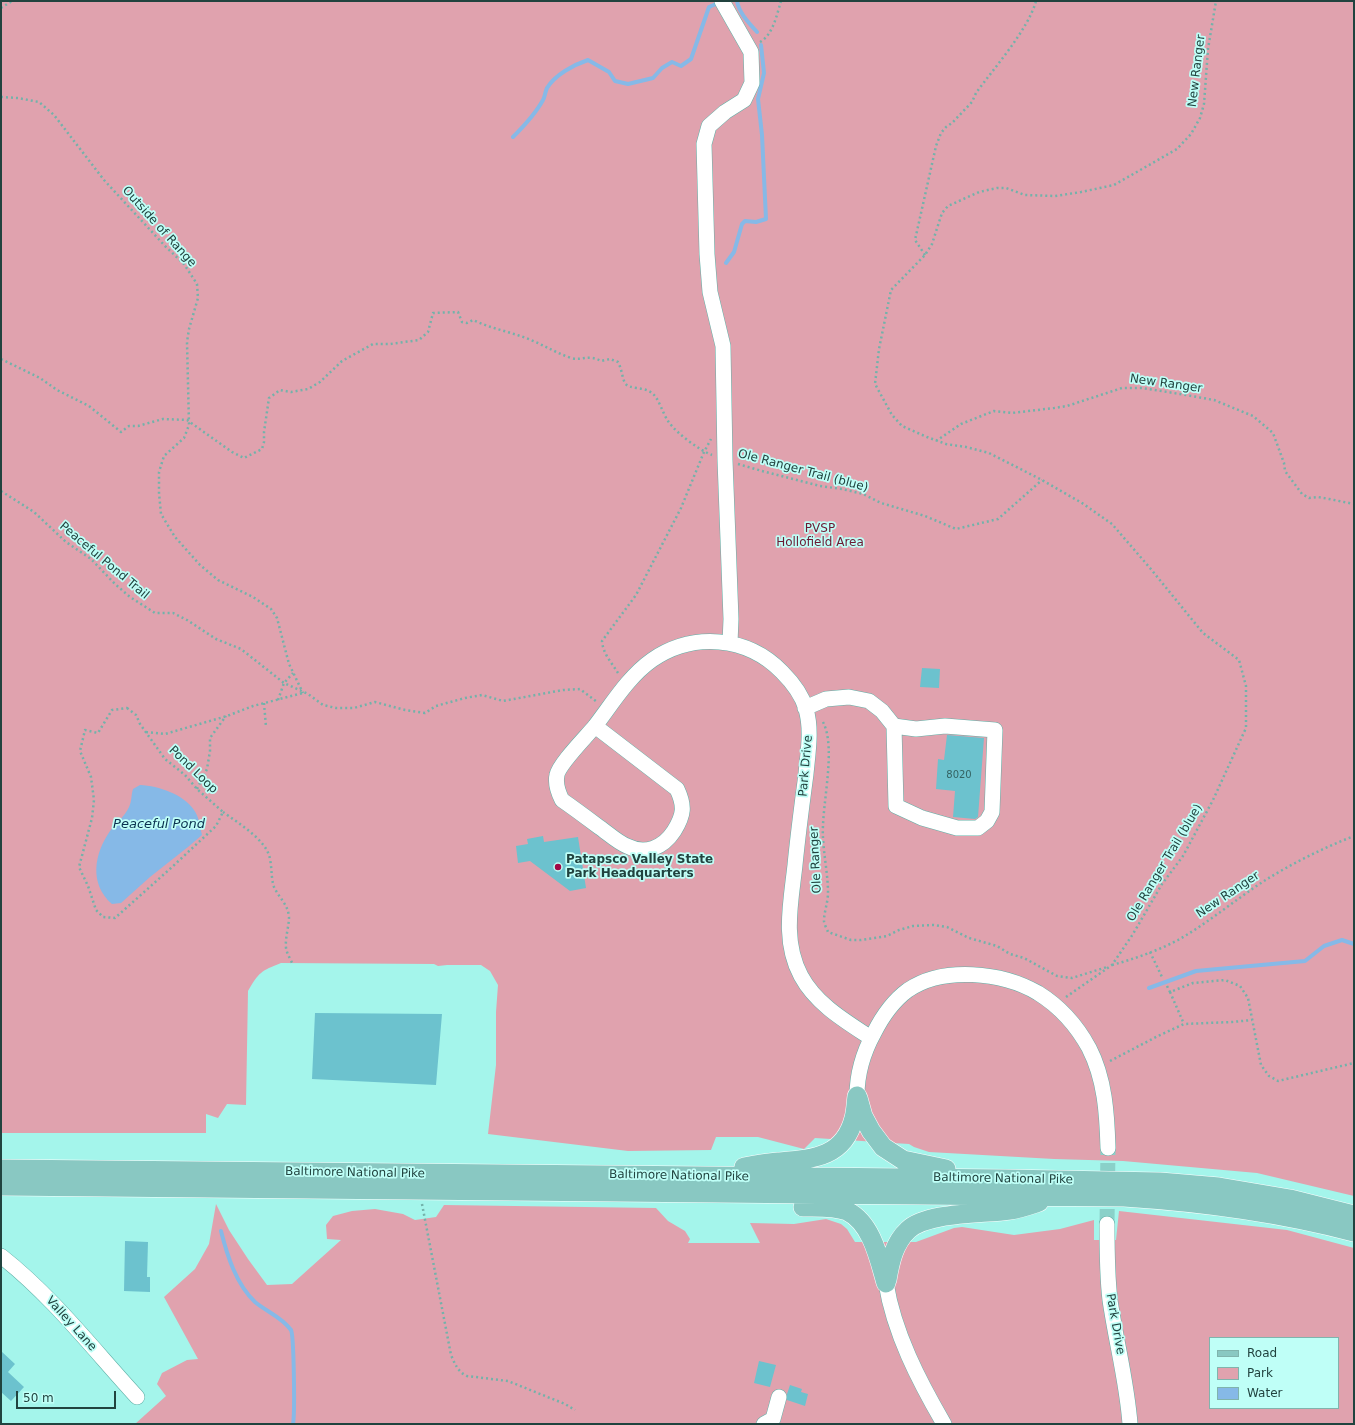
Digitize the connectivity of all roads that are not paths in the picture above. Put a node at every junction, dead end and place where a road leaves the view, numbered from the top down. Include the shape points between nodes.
1 (722, 1) edge
2 (730, 643) junction
3 (810, 706) junction
4 (595, 726) junction
5 (894, 726) junction
6 (871, 1038) junction
7 (857, 1096) junction
8 (1108, 1148) tunnel mouth
9 (1, 1169) edge
10 (687, 1176) junction
11 (1007, 1179) junction
12 (1, 1186) edge
13 (707, 1193) junction
14 (1056, 1196) junction
15 (1354, 1215) edge
16 (1107, 1224) tunnel mouth
17 (1354, 1232) edge
18 (1, 1256) edge
19 (886, 1283) junction
20 (137, 1397) dead end
21 (779, 1397) dead end
22 (764, 1424) edge
23 (944, 1424) edge
24 (1130, 1424) edge

1 - 2 street via 751,52 752,82 744,100 709,126 704,144 710,292 723,346
2 - 3 street, Park Drive via 746,647 772,663
2 - 4 street, Park Drive via 680,646 664,653 651,661 625,686
3 - 5 street via 826,700 848,697 868,702 882,711
3 - 6 street, Park Drive via 810,738 789,917 791,950 801,977 818,999 841,1019
4 - 4 street, Park Drive via 557,773 558,792 562,800 626,846 639,851 653,850 663,844 680,822 683,810 677,789
5 - 5 street via 896,806 922,818 957,828 978,828 987,821 992,812 995,730 945,726 916,729
6 - 7 street via 859,1069
6 - 8 street via 889,1009 907,991 920,983 935,978 970,974 1023,986 1038,993 1070,1020 1089,1049 1103,1085
7 - 10 main road via 854,1119 841,1143 831,1152 804,1160
7 - 11 main road via 871,1131 883,1147 903,1160
9 - 10 main road, Baltimore National Pike
10 - 11 main road, Baltimore National Pike
11 - 15 main road, Baltimore National Pike via 1160,1182 1212,1187 1290,1199
12 - 13 main road, Baltimore National Pike
13 - 14 main road, Baltimore National Pike
13 - 19 main road via 762,1205 828,1207 846,1211 866,1228
14 - 17 main road, Baltimore National Pike via 1124,1197 1212,1204 1286,1216
14 - 19 main road via 1011,1210 924,1221 909,1229 899,1241 890,1260
16 - 24 street, Park Drive via 1110,1300 1126,1386
18 - 20 street, Valley Lane via 44,1294
19 - 23 street via 889,1305 898,1329 930,1400
21 - 22 street via 774,1419

